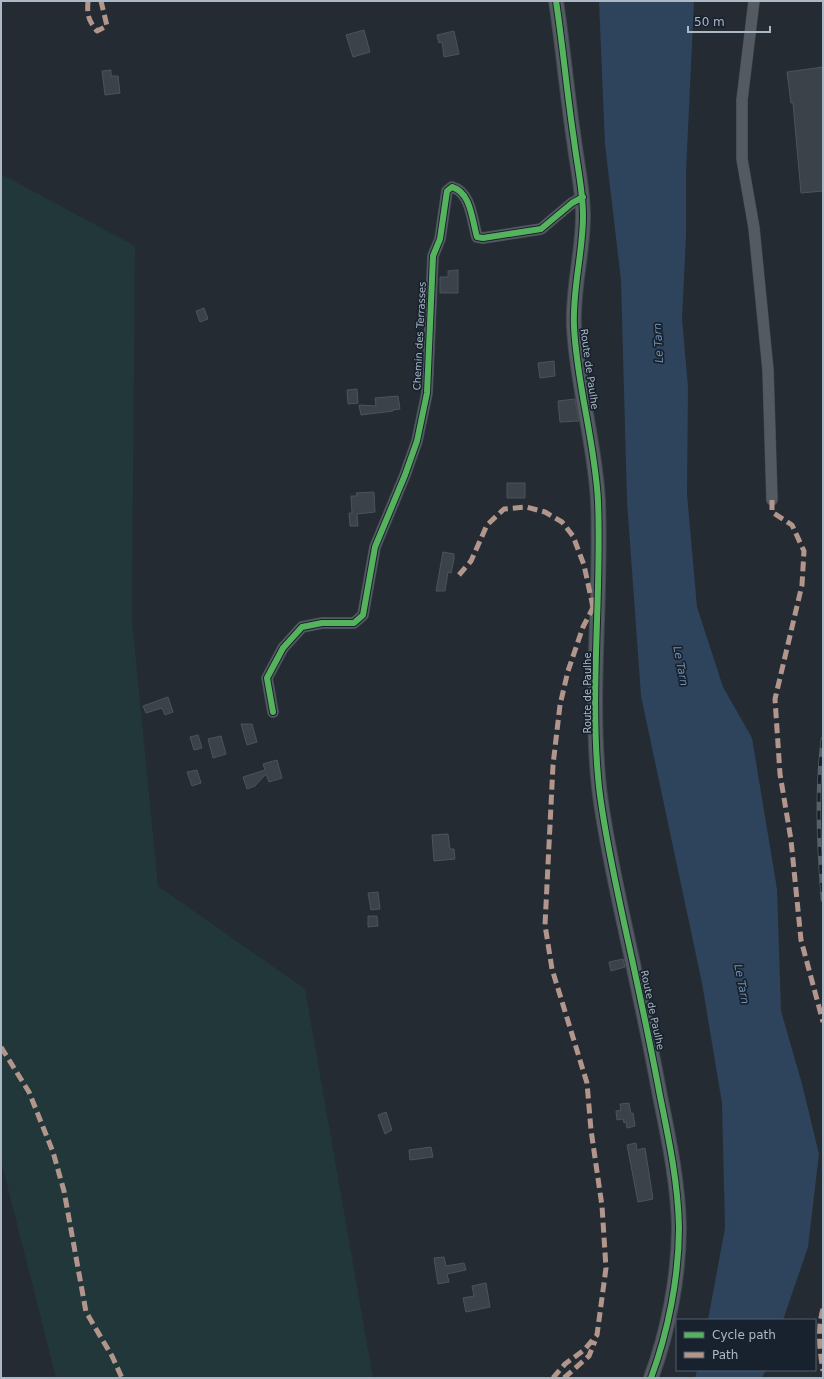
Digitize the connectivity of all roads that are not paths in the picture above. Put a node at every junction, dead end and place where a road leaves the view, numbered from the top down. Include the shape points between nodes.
1 (556, 1) edge
2 (754, 1) edge
3 (583, 197) junction
4 (772, 500) dead end
5 (273, 712) dead end
6 (651, 1378) edge

1 - 3 street, Route de Paulhe
2 - 4 street via 742,100 742,159 754,228 768,370
3 - 5 street, Chemin des Terrasses via 541,229 483,238 477,236 467,199 458,188 452,187 447,191 440,239 433,256 427,392 417,441 375,547 363,615 354,623 322,623 302,627 283,648 267,678
3 - 6 street, Route de Paulhe via 584,219 574,329 598,500 596,737 599,785 605,829 650,1040 678,1204 679,1232 672,1295 659,1356

